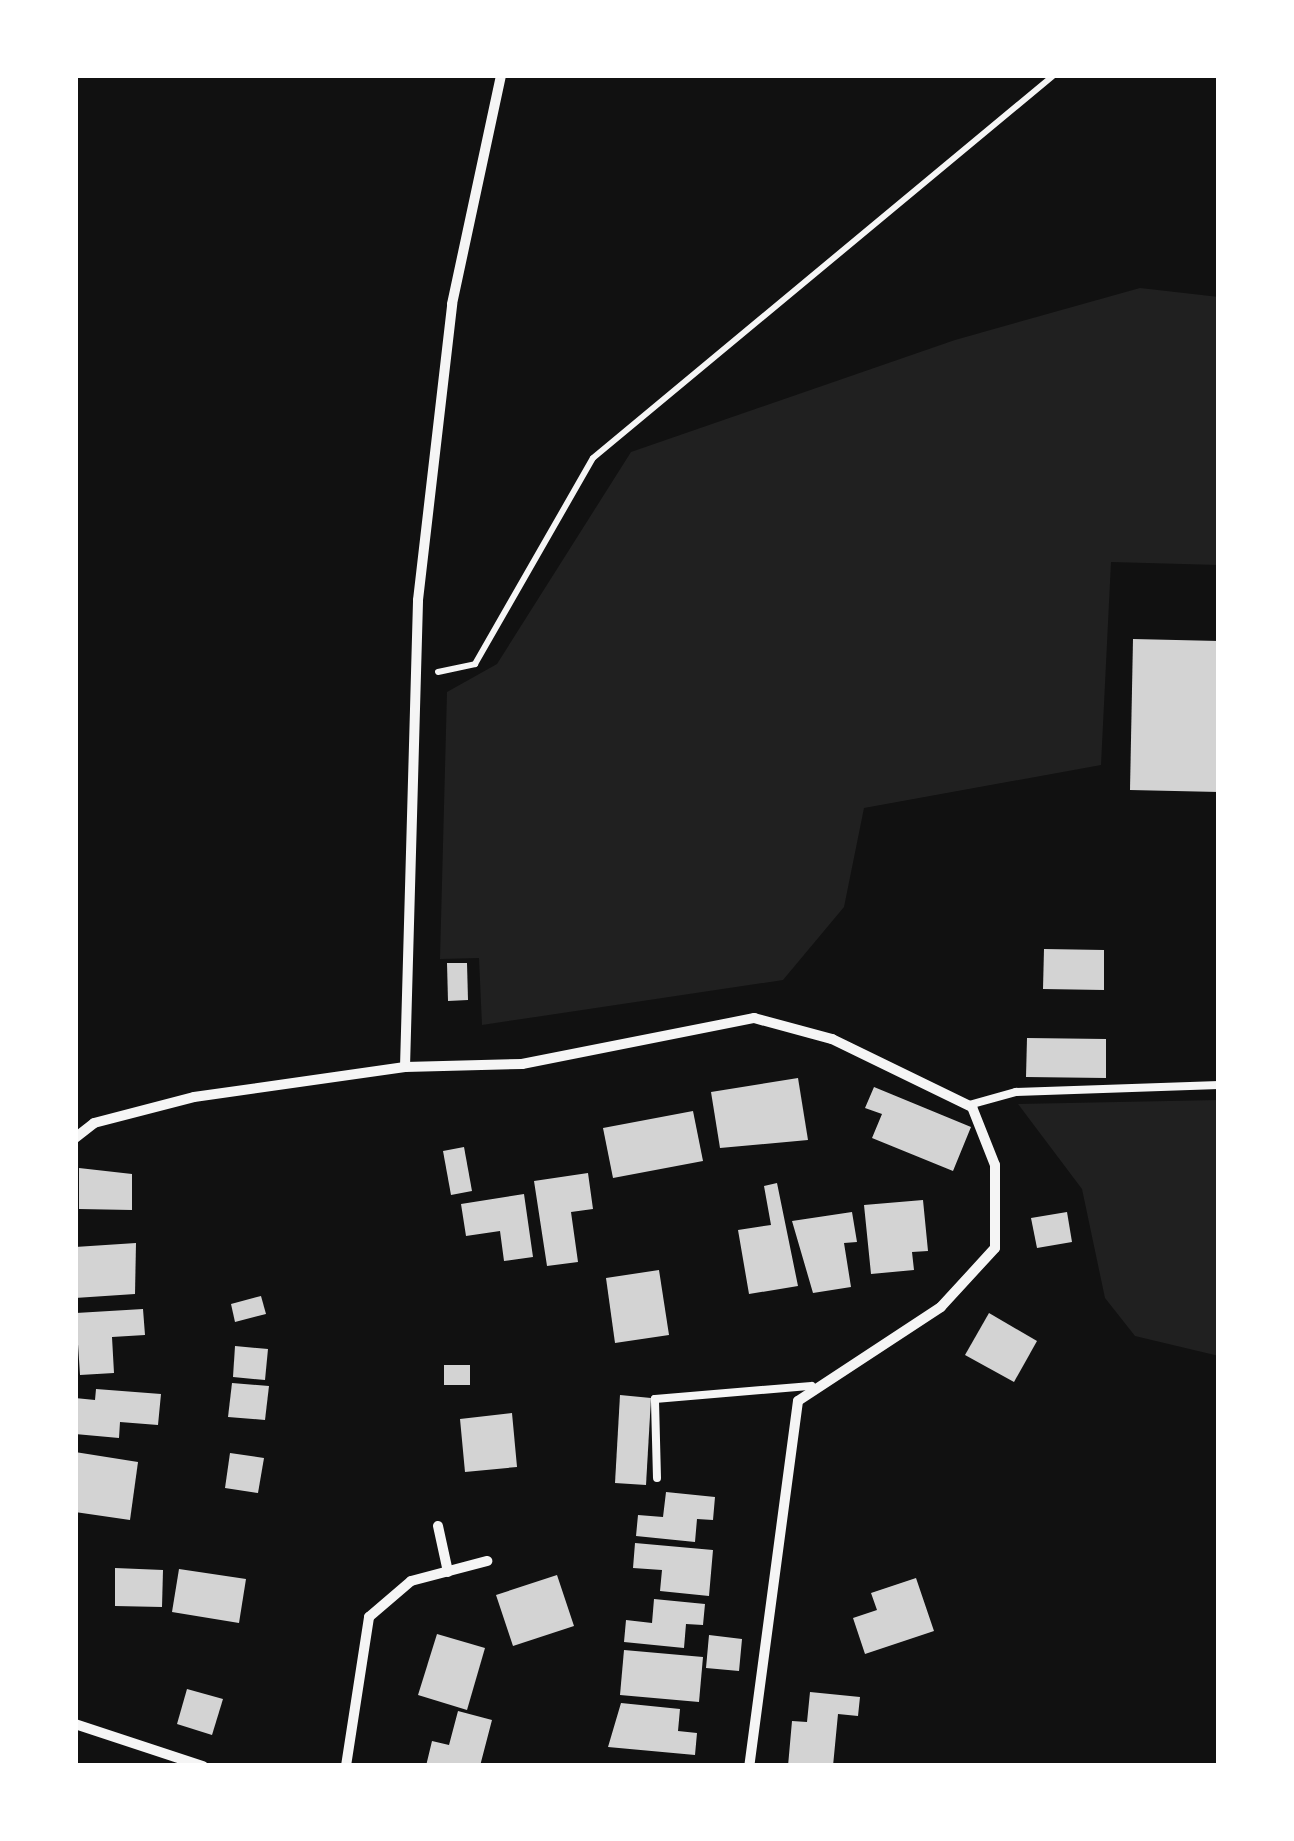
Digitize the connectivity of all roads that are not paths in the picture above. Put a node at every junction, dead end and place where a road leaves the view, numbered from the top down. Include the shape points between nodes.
1 (500, 75) edge
2 (406, 1067) junction
3 (1219, 1085) edge
4 (969, 1105) junction
5 (75, 1138) edge
6 (811, 1386) junction
7 (657, 1478) dead end
8 (438, 1526) dead end
9 (487, 1561) dead end
10 (448, 1572) junction
11 (75, 1724) edge
12 (203, 1766) edge
13 (346, 1766) edge
14 (749, 1766) edge

1 - 2 street via 452,304 420,581
2 - 4 street via 522,1064 754,1018 832,1039
2 - 5 street via 146,1108
3 - 4 lane via 1016,1092
4 - 6 street via 986,1126 995,1165 995,1248 942,1308
6 - 7 lane via 655,1399
6 - 14 street via 792,1424
8 - 10 street
9 - 10 street
10 - 13 street via 386,1595 369,1617
11 - 12 street

